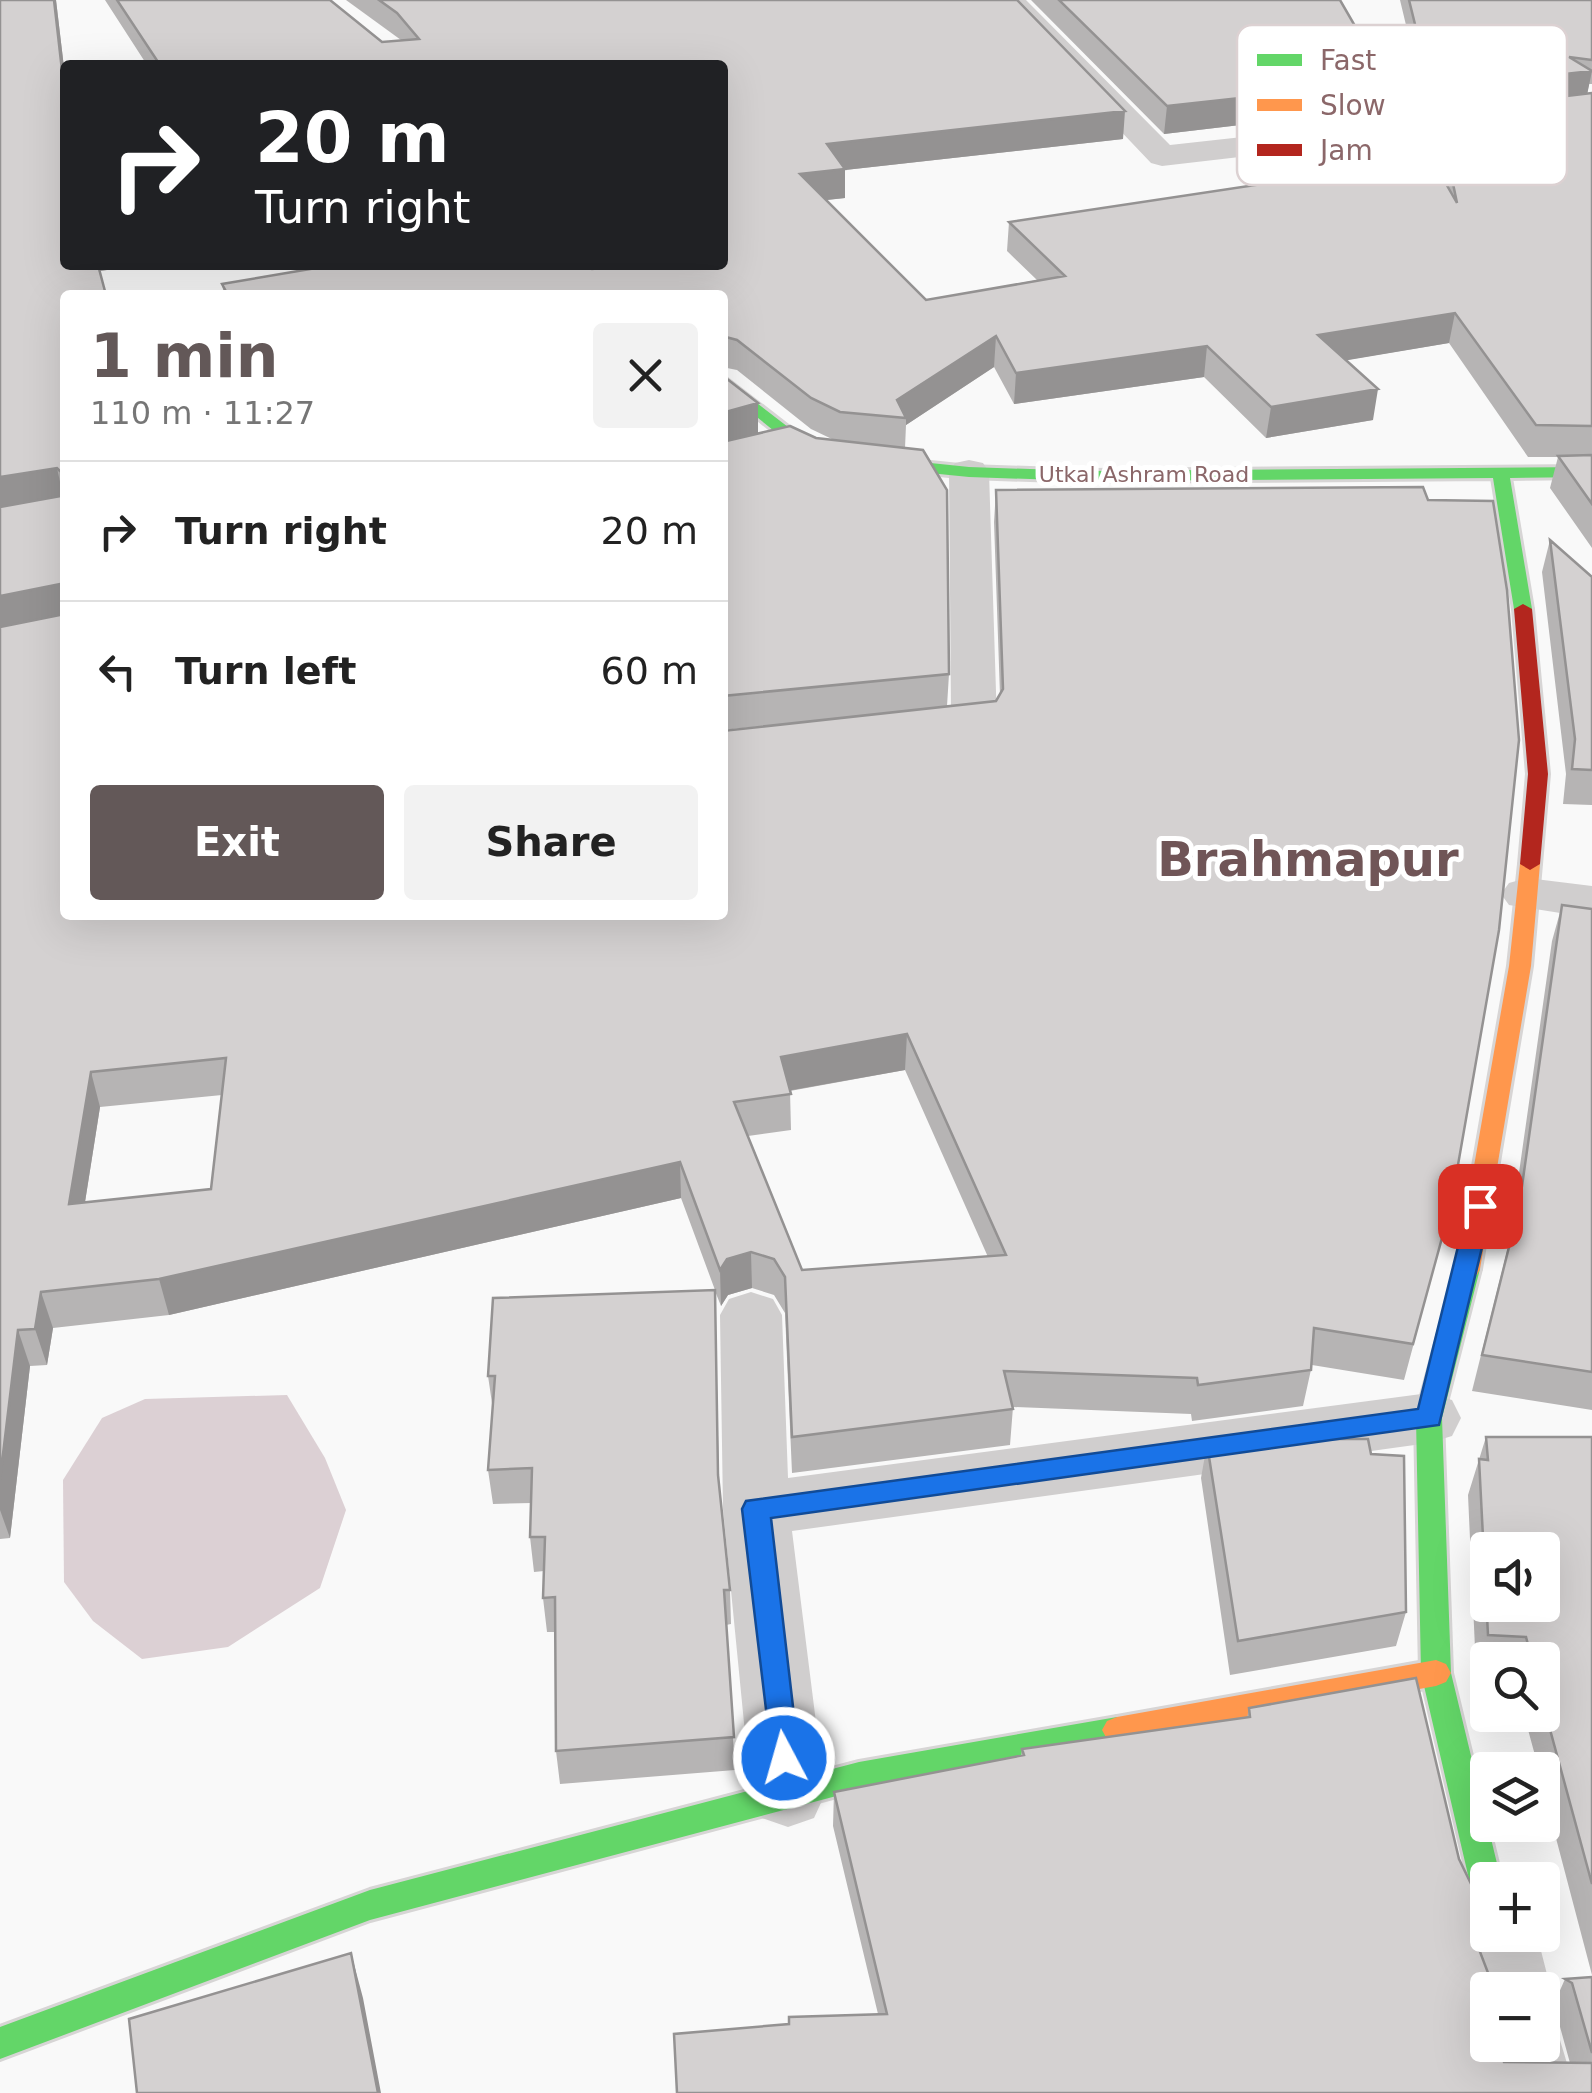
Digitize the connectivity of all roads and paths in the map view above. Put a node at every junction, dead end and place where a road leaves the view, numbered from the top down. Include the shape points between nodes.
1 (1010, 0) edge
2 (1592, 108) edge
3 (1567, 111) edge
4 (1237, 148) edge
5 (728, 387) edge
6 (1500, 470) junction
7 (969, 472) junction
8 (1592, 472) edge
9 (878, 733) edge
10 (1527, 894) junction
11 (1592, 902) edge
12 (751, 1315) dead end
13 (1430, 1418) junction
14 (756, 1509) junction
15 (1436, 1673) junction
16 (788, 1794) junction
17 (1481, 1862) edge
18 (0, 2042) edge
19 (1528, 2062) edge
20 (1535, 2093) edge

1 - 4 street via 1162,156
2 - 3 street
5 - 7 street, Utkal Ashram Road via 777,445 830,458
6 - 7 street, Utkal Ashram Road
6 - 8 street, Utkal Ashram Road
6 - 10 street via 1525,623 1538,774
7 - 9 street via 974,723
10 - 11 street
10 - 13 street via 1475,1242
12 - 14 street
13 - 14 street
13 - 15 street
14 - 16 street
15 - 16 street
15 - 17 street
16 - 18 street via 370,1905
19 - 20 street

